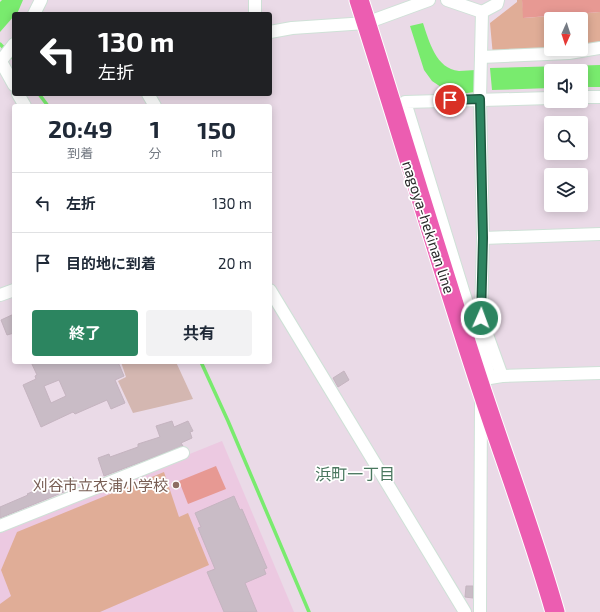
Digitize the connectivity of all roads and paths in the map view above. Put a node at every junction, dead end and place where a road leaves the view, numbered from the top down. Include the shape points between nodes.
1 (41, 0) edge
2 (255, 0) edge
3 (359, 0) edge
4 (429, 0) edge
5 (447, 0) edge
6 (498, 0) edge
7 (35, 12) edge
8 (255, 12) edge
9 (482, 12) junction
10 (366, 23) junction
11 (272, 32) edge
12 (12, 46) edge
13 (600, 48) edge
14 (481, 57) junction
15 (1, 60) edge
16 (12, 81) edge
17 (600, 97) edge
18 (544, 98) edge
19 (588, 98) edge
20 (480, 99) junction
21 (600, 234) edge
22 (483, 238) junction
23 (12, 291) edge
24 (272, 293) edge
25 (0, 295) edge
26 (600, 373) edge
27 (502, 376) junction
28 (481, 386) junction
29 (183, 452) dead end
30 (0, 526) edge
31 (465, 612) edge
32 (480, 612) edge
33 (554, 612) edge

1 - 7 street
2 - 8 street
3 - 10 main road, nagoya-hekinan line
4 - 10 street
5 - 9 street
6 - 9 street
9 - 14 street
10 - 11 street
10 - 28 main road, nagoya-hekinan line
12 - 15 street
13 - 14 street via 569,53
14 - 20 street
15 - 16 street
17 - 19 street
18 - 20 street
20 - 22 street
20 - 27 street via 405,102 490,378
21 - 22 street
22 - 27 street via 481,318
23 - 25 street
24 - 31 street
26 - 27 street
28 - 32 street
28 - 33 main road, nagoya-hekinan line via 540,561
29 - 30 street

